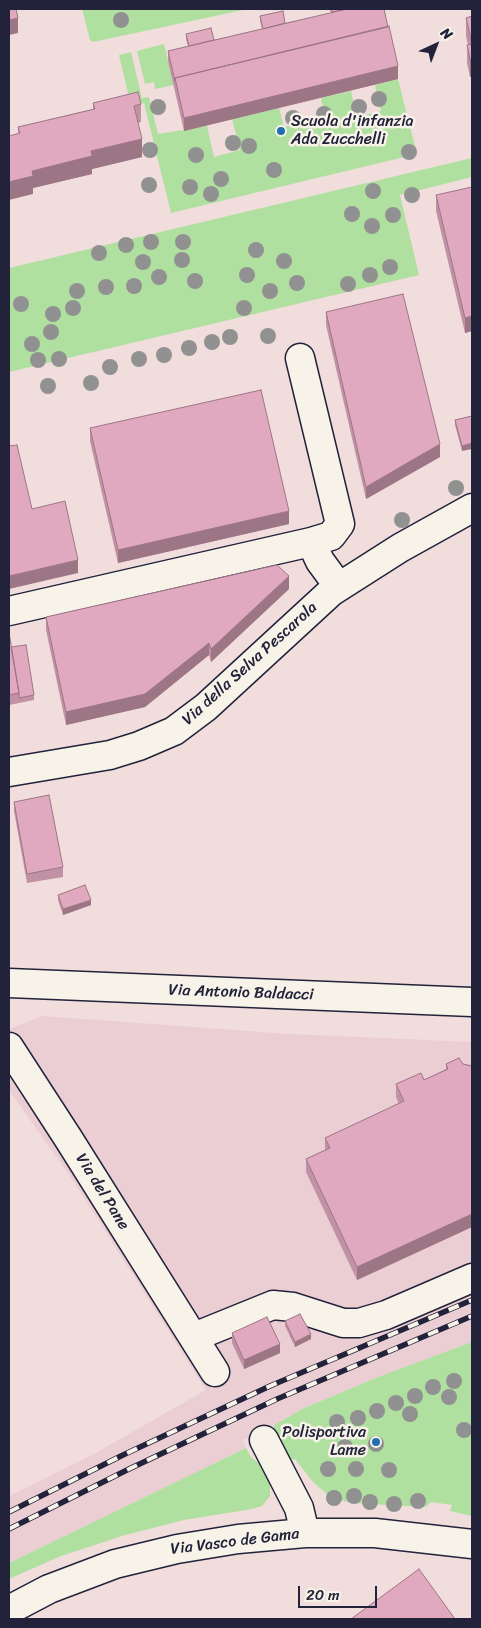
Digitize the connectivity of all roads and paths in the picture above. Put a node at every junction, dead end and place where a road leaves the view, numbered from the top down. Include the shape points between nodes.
1 (300, 358) dead end
2 (472, 508) edge
3 (312, 542) junction
4 (339, 587) junction
5 (9, 611) edge
6 (9, 772) edge
7 (9, 984) edge
8 (472, 1002) edge
9 (9, 1047) edge
10 (472, 1278) edge
11 (194, 1337) junction
12 (215, 1372) dead end
13 (264, 1440) dead end
14 (305, 1533) junction
15 (472, 1544) edge
16 (9, 1610) edge

1 - 3 street via 340,524 331,536
2 - 4 street, Via della Selva Pescarola
3 - 4 street via 320,561
3 - 5 street
4 - 6 street, Via della Selva Pescarola via 206,707 174,731 110,755
7 - 8 street, Via Antonio Baldacci
9 - 11 street, Via del Pane
10 - 11 street via 386,1315 359,1323 343,1323 293,1306 273,1304
11 - 12 street, Via del Pane
13 - 14 street via 298,1508
14 - 15 street, Via Vasco de Gama via 375,1533
14 - 16 street, Via Vasco de Gama via 238,1539 150,1554 77,1577

